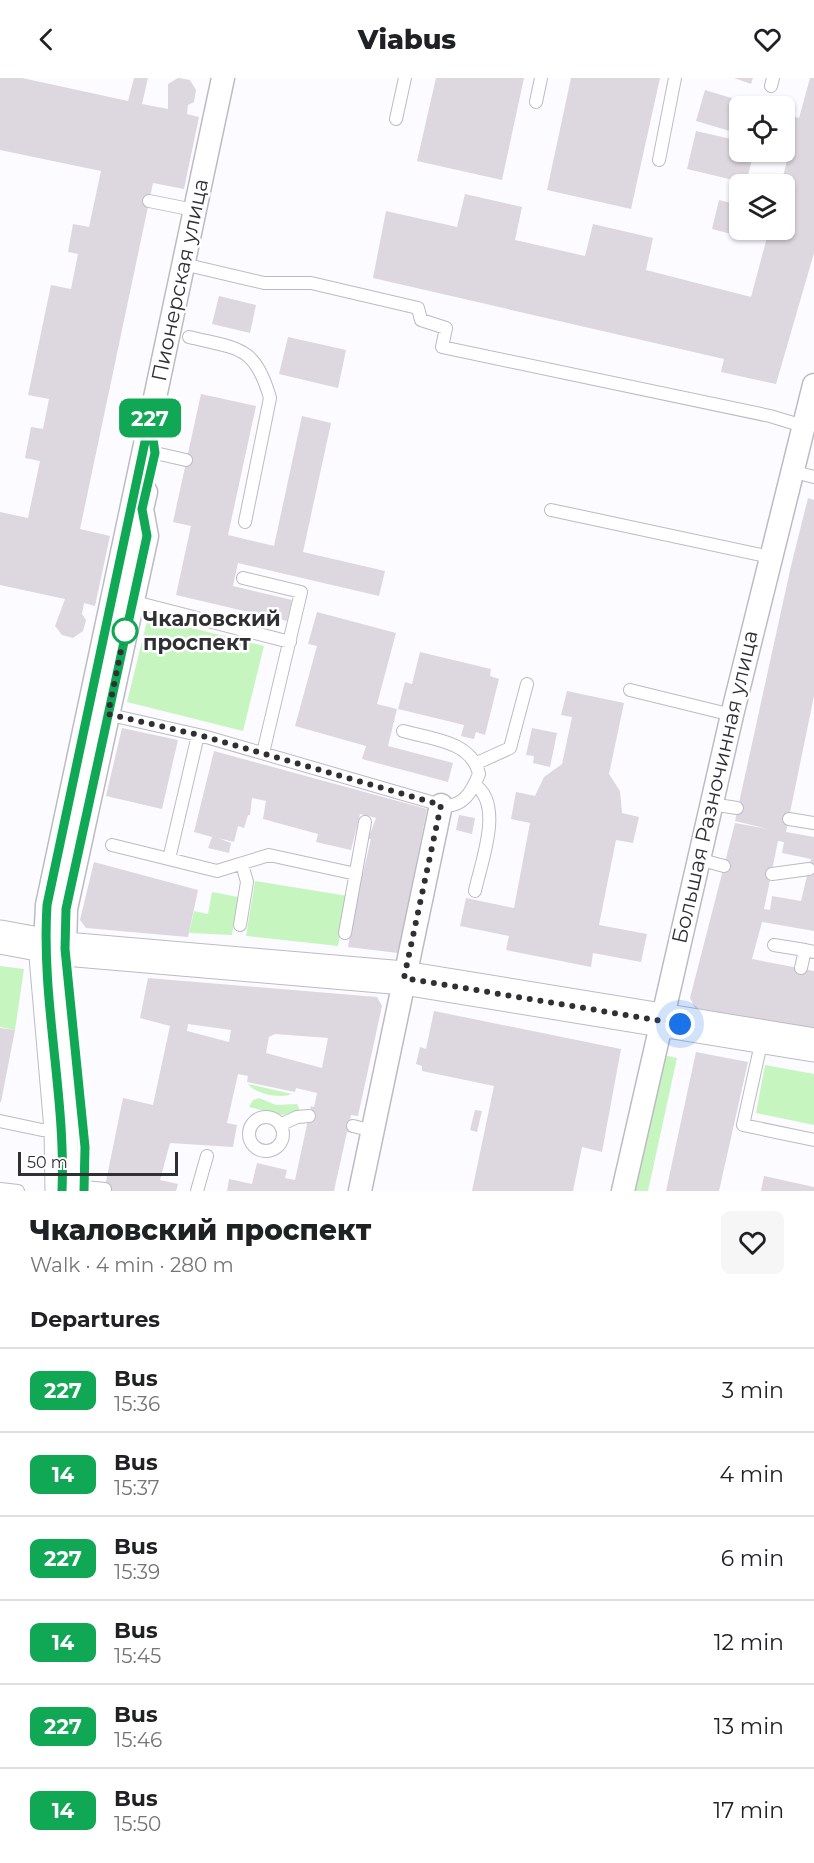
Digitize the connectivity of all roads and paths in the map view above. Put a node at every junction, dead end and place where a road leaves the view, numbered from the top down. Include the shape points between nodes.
1 (223, 78) edge
2 (405, 78) edge
3 (541, 78) edge
4 (675, 78) edge
5 (536, 102) dead end
6 (396, 119) dead end
7 (659, 160) dead end
8 (150, 201) dead end
9 (194, 210) junction
10 (183, 264) junction
11 (189, 337) dead end
12 (814, 385) edge
13 (150, 418) junction
14 (803, 426) junction
15 (155, 453) junction
16 (186, 460) dead end
17 (791, 471) junction
18 (241, 473) dead end
19 (255, 476) junction
20 (814, 477) edge
21 (551, 510) dead end
22 (245, 522) dead end
23 (770, 557) junction
24 (243, 578) dead end
25 (131, 601) junction
26 (290, 642) junction
27 (527, 684) dead end
28 (630, 690) dead end
29 (98, 712) junction
30 (732, 715) junction
31 (403, 731) dead end
32 (198, 735) junction
33 (263, 753) junction
34 (477, 763) junction
35 (475, 785) junction
36 (711, 804) junction
37 (441, 805) junction
38 (737, 808) dead end
39 (789, 819) dead end
40 (366, 822) dead end
41 (814, 823) edge
42 (112, 845) dead end
43 (698, 859) junction
44 (169, 860) junction
45 (242, 864) junction
46 (724, 866) dead end
47 (808, 869) dead end
48 (356, 874) junction
49 (772, 874) dead end
50 (475, 891) dead end
51 (240, 925) dead end
52 (345, 933) dead end
53 (0, 937) edge
54 (774, 945) dead end
55 (55, 947) junction
56 (810, 951) edge
57 (801, 968) dead end
58 (404, 978) junction
59 (660, 1021) junction
60 (787, 1038) edge
61 (309, 1116) dead end
62 (0, 1121) edge
63 (280, 1125) dead end
64 (61, 1129) junction
65 (814, 1140) edge
66 (207, 1156) dead end
67 (0, 1189) edge
68 (84, 1190) edge
69 (18, 1191) edge
70 (197, 1191) edge
71 (360, 1191) edge
72 (622, 1191) edge

1 - 9 street, Пионерская улица
2 - 6 lane
3 - 5 lane
4 - 7 lane
8 - 9 lane
9 - 10 street, Пионерская улица
10 - 13 street, Пионерская улица
10 - 14 lane via 264,283 311,283 418,308 421,320 446,328 442,347
11 - 19 lane via 243,351 265,378 270,398
12 - 14 street, Большая Разночинная улица
13 - 15 street
13 - 29 street, Пионерская улица
14 - 17 street, Большая Разночинная улица
15 - 16 lane
15 - 25 street, Пионерская улица via 142,509 147,536
17 - 20 lane
17 - 23 street, Большая Разночинная улица
18 - 19 lane
19 - 22 lane
21 - 23 lane
23 - 30 street, Большая Разночинная улица
24 - 26 lane via 301,592
25 - 26 lane
25 - 29 street, Пионерская улица
26 - 33 lane
27 - 34 lane via 510,748
28 - 30 lane
29 - 32 lane
29 - 55 street, Пионерская улица via 47,905
30 - 36 street, Большая Разночинная улица
31 - 34 lane via 458,747 470,753
32 - 33 lane
32 - 44 lane
33 - 37 lane
34 - 35 lane
35 - 37 lane via 461,803
35 - 50 lane via 487,797 490,818
36 - 38 lane
36 - 43 street, Большая Разночинная улица
37 - 58 street
39 - 41 lane
40 - 48 lane
42 - 44 lane
43 - 46 lane
43 - 59 street, Большая Разночинная улица
44 - 45 lane via 217,871
45 - 48 lane via 269,855
45 - 51 lane via 247,882
47 - 49 lane
48 - 52 lane
53 - 55 street
54 - 56 lane
55 - 58 street
55 - 64 street, Пионерская улица
55 - 68 street, Пионерская улица via 85,1147
56 - 57 lane
58 - 59 street
58 - 71 street via 363,1128
59 - 60 street
59 - 72 street, Большая Разночинная улица
60 - 65 lane via 743,1125
61 - 63 lane
62 - 64 lane via 42,1130
64 - 68 street, Пионерская улица
66 - 70 lane
67 - 69 lane

